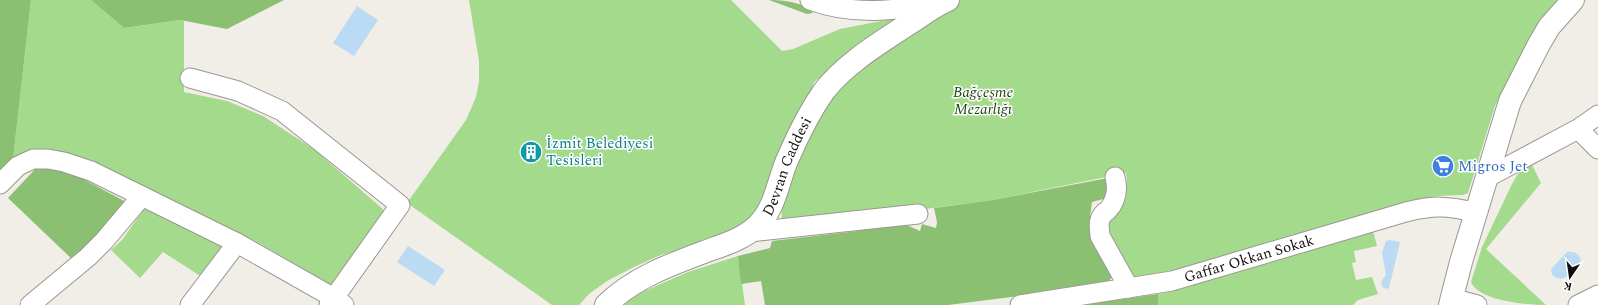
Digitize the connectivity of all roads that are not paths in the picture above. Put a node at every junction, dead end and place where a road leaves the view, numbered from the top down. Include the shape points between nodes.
1 (810, 0) edge
2 (1573, 0) edge
3 (946, 1) edge
4 (190, 78) dead end
5 (1598, 115) edge
6 (1578, 129) junction
7 (1598, 149) edge
8 (1115, 176) dead end
9 (1486, 178) junction
10 (0, 184) edge
11 (142, 196) junction
12 (1475, 212) junction
13 (918, 214) dead end
14 (750, 232) junction
15 (237, 243) junction
16 (1129, 288) junction
17 (1598, 295) edge
18 (1450, 301) edge
19 (336, 303) edge
20 (30, 305) edge
21 (190, 305) edge
22 (606, 305) edge
23 (1022, 305) edge
24 (1477, 305) edge
25 (1578, 305) edge

1 - 3 street via 867,12
2 - 9 main road via 1549,28 1523,73 1510,101
3 - 14 main road, Devran Caddesi via 862,56 840,74 825,91 788,158 771,207 765,218
4 - 19 street via 238,91 282,111 400,205
5 - 6 street
6 - 7 street
6 - 9 street
8 - 16 street via 1116,197 1114,203 1101,216 1099,228 1100,236
9 - 12 main road
10 - 11 street via 18,166 48,158 91,171
11 - 15 street
11 - 20 street via 88,257
12 - 16 street, Gaffar Okkan Sokak via 1427,207 1172,281
12 - 18 main road
13 - 14 street
14 - 22 main road, Devran Caddesi via 735,241 658,270
15 - 19 street
15 - 21 street
16 - 23 street, Gaffar Okkan Sokak
17 - 25 street
18 - 24 street

